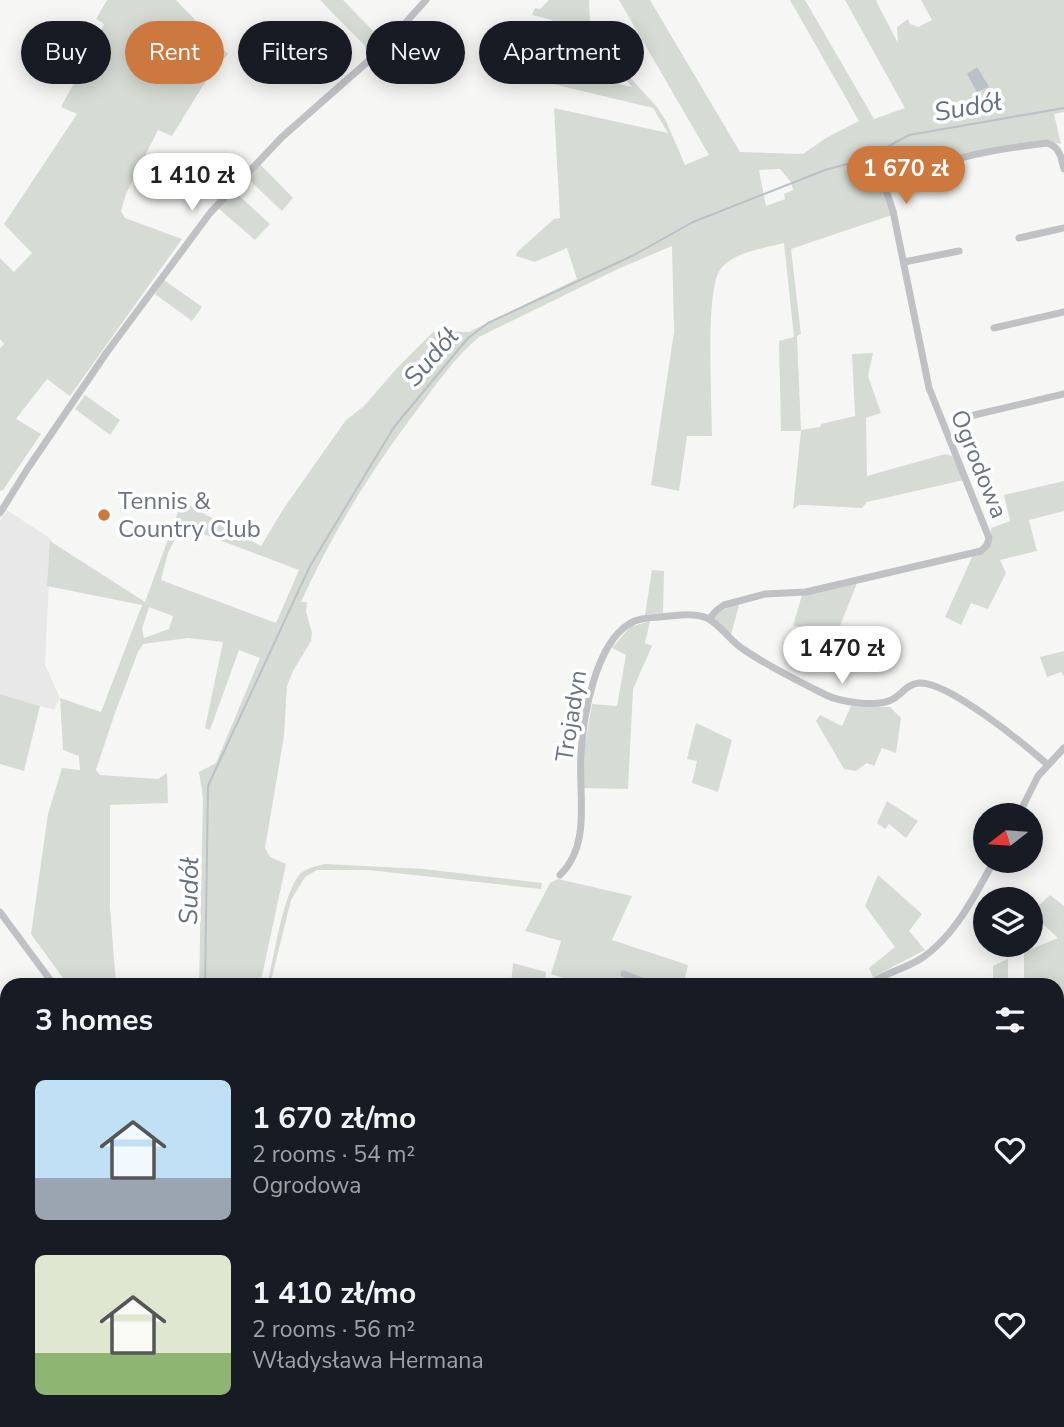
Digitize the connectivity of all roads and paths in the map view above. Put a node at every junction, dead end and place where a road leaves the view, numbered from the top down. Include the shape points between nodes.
1 (426, 0) edge
2 (1064, 169) edge
3 (1064, 228) edge
4 (1019, 237) dead end
5 (959, 251) dead end
6 (904, 262) junction
7 (1064, 312) edge
8 (994, 328) dead end
9 (1064, 394) edge
10 (970, 416) dead end
11 (0, 494) edge
12 (9, 498) junction
13 (0, 513) edge
14 (709, 619) junction
15 (1064, 748) edge
16 (1047, 764) junction
17 (1024, 803) edge
18 (987, 873) edge
19 (560, 875) dead end
20 (0, 912) edge
21 (624, 974) dead end
22 (49, 978) edge
23 (634, 978) edge
24 (882, 978) edge

1 - 12 street via 382,49 282,137 210,213 131,318
2 - 6 street, Ogrodowa via 1059,150 1047,143 937,164 885,187
3 - 4 street
5 - 6 street
6 - 14 street, Ogrodowa via 929,388 989,538 987,545 981,551 817,589 765,594 724,605
7 - 8 street
9 - 10 street
11 - 12 street
12 - 13 street
14 - 16 street via 763,663 835,699 883,702 914,684 930,684 989,717
14 - 19 street, Trojadyn via 694,615 637,620 621,631 605,652 592,688 581,754 579,835 572,861
15 - 16 street
16 - 17 street
18 - 24 street via 939,943 917,961
20 - 22 street
21 - 23 street

